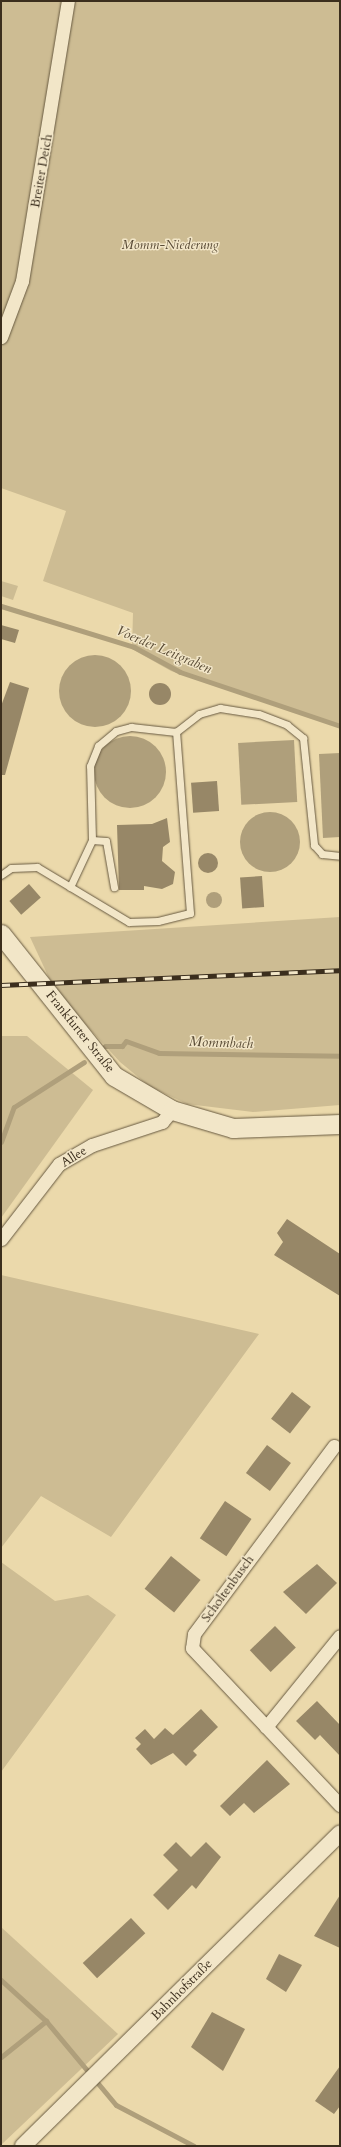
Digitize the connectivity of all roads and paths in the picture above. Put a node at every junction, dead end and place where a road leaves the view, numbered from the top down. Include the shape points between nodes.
1 (68, 1) edge
2 (1, 337) edge
3 (176, 732) junction
4 (92, 840) junction
5 (340, 856) edge
6 (1, 874) edge
7 (70, 887) junction
8 (114, 887) dead end
9 (1, 934) edge
10 (172, 1110) junction
11 (340, 1124) edge
12 (1, 1239) edge
13 (334, 1446) dead end
14 (340, 1636) edge
15 (266, 1727) junction
16 (340, 1805) edge
17 (338, 1837) edge
18 (23, 2146) edge

1 - 2 street, Breiter Deich via 22,281
3 - 4 lane via 131,727 116,731 98,746 90,766
3 - 5 lane via 199,714 220,708 259,714 296,731 306,745 314,845 322,854
3 - 7 lane via 190,913 158,921 129,922
4 - 7 lane
4 - 8 lane via 106,841
6 - 7 lane via 10,868 37,867
9 - 10 main road, Frankfurter Straße via 114,1076
10 - 11 main road, Frankfurter Straße via 233,1128
10 - 12 street, Allee via 162,1122 92,1145 60,1164
13 - 15 street, Scholtenbusch via 194,1634 192,1648 197,1657
14 - 15 street
15 - 16 street, Scholtenbusch
17 - 18 street, Bahnhofstraße

